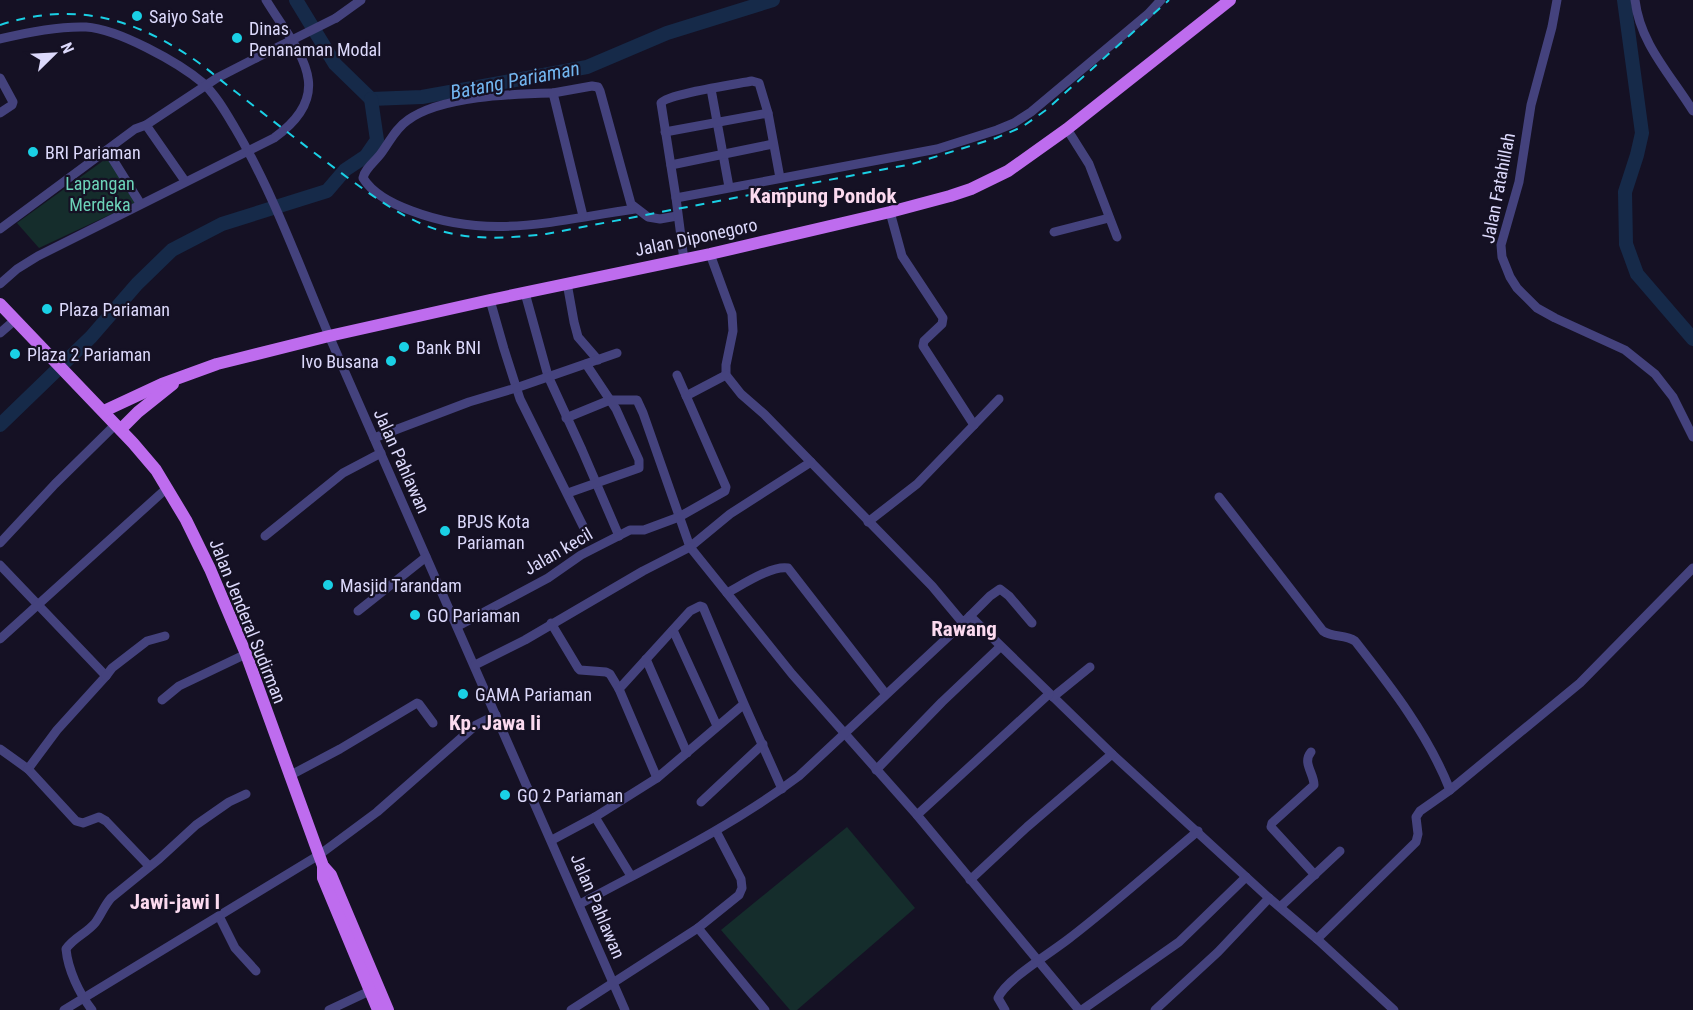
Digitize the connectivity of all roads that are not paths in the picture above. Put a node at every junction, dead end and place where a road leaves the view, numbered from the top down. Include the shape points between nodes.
1 (266, 0) edge
2 (362, 0) edge
3 (1161, 0) edge
4 (1230, 0) edge
5 (1557, 0) edge
6 (1635, 0) edge
7 (0, 39) edge
8 (0, 78) edge
9 (205, 85) junction
10 (711, 89) junction
11 (553, 93) junction
12 (1693, 111) edge
13 (0, 113) edge
14 (768, 113) junction
15 (717, 122) junction
16 (146, 125) junction
17 (1067, 129) junction
18 (665, 132) junction
19 (773, 144) junction
20 (107, 150) junction
21 (248, 150) junction
22 (723, 154) junction
23 (671, 165) junction
24 (780, 178) junction
25 (185, 181) junction
26 (729, 187) junction
27 (676, 198) junction
28 (140, 203) junction
29 (635, 209) junction
30 (890, 212) junction
31 (583, 216) junction
32 (677, 216) junction
33 (1109, 218) junction
34 (0, 229) edge
35 (1054, 232) dead end
36 (1117, 237) dead end
37 (710, 254) junction
38 (684, 260) junction
39 (567, 283) junction
40 (0, 285) edge
41 (525, 293) junction
42 (490, 300) junction
43 (0, 304) edge
44 (15, 320) junction
45 (0, 333) edge
46 (329, 336) junction
47 (617, 353) dead end
48 (598, 360) junction
49 (586, 364) junction
50 (186, 375) junction
51 (677, 375) dead end
52 (726, 375) junction
53 (548, 376) junction
54 (516, 388) junction
55 (686, 396) junction
56 (999, 399) dead end
57 (610, 400) junction
58 (104, 411) junction
59 (566, 418) junction
60 (975, 425) junction
61 (119, 426) junction
62 (1693, 437) edge
63 (374, 438) junction
64 (381, 453) junction
65 (811, 462) junction
66 (597, 484) junction
67 (167, 488) junction
68 (568, 493) junction
69 (1219, 497) dead end
70 (679, 517) junction
71 (868, 522) junction
72 (583, 526) dead end
73 (265, 536) dead end
74 (619, 536) junction
75 (0, 543) edge
76 (690, 547) junction
77 (426, 556) junction
78 (0, 565) edge
79 (1693, 568) edge
80 (727, 593) junction
81 (38, 605) junction
82 (358, 611) dead end
83 (966, 619) junction
84 (551, 623) junction
85 (1032, 623) dead end
86 (458, 626) junction
87 (673, 630) junction
88 (165, 636) dead end
89 (0, 639) edge
90 (1000, 647) junction
91 (246, 654) junction
92 (646, 659) junction
93 (475, 665) junction
94 (1090, 667) dead end
95 (106, 675) junction
96 (619, 689) junction
97 (885, 693) junction
98 (1051, 695) junction
99 (162, 700) dead end
100 (744, 704) junction
101 (496, 715) junction
102 (433, 723) dead end
103 (717, 726) junction
104 (843, 733) junction
105 (763, 744) junction
106 (0, 749) edge
107 (1311, 752) dead end
108 (687, 753) junction
109 (1112, 754) junction
110 (28, 769) junction
111 (876, 770) junction
112 (289, 776) junction
113 (657, 777) junction
114 (783, 789) junction
115 (1450, 790) junction
116 (246, 794) dead end
117 (701, 802) dead end
118 (917, 815) junction
119 (595, 817) junction
120 (716, 831) junction
121 (1198, 831) junction
122 (552, 840) junction
123 (1340, 851) dead end
124 (321, 860) junction
125 (148, 866) junction
126 (1315, 875) junction
127 (631, 876) junction
128 (1246, 877) junction
129 (970, 880) junction
130 (1269, 898) junction
131 (580, 904) junction
132 (1280, 907) junction
133 (219, 916) junction
134 (698, 928) junction
135 (1317, 939) junction
136 (1037, 961) junction
137 (256, 971) dead end
138 (613, 983) junction
139 (374, 989) junction
140 (83, 998) junction
141 (64, 1010) edge
142 (92, 1010) edge
143 (329, 1010) edge
144 (378, 1010) edge
145 (388, 1010) edge
146 (571, 1010) edge
147 (625, 1010) edge
148 (765, 1010) edge
149 (1005, 1010) edge
150 (1080, 1010) edge
151 (1155, 1010) edge
152 (1394, 1010) edge

1 - 21 street via 303,60 310,89 292,124
2 - 9 street, bridge via 336,18
3 - 24 street via 1056,92 1014,123 955,144
4 - 17 main road, Jalan Diponegoro
5 - 62 street, Jalan Fatahillah via 1531,105 1519,182 1501,245 1502,257 1509,277 1537,308 1625,350 1655,374 1673,397
6 - 12 street via 1652,50
7 - 9 street, Jalan Pahlawan via 89,27 148,48
8 - 13 street via 13,102
9 - 16 street
9 - 21 street, Jalan Pahlawan
10 - 14 street via 756,82
10 - 15 street
10 - 18 street via 662,100
11 - 29 street via 592,86 599,89 627,197
11 - 31 street
11 - 31 street via 453,102 423,111 398,128 363,178 402,207 447,223 512,227
14 - 15 street
14 - 19 street
15 - 18 street
15 - 22 street
16 - 20 street
16 - 25 street
17 - 30 main road, Jalan Diponegoro via 988,181
17 - 33 street via 1089,164
18 - 23 street
19 - 22 street
19 - 24 street
20 - 28 street
20 - 34 street
21 - 25 street
21 - 46 street, Jalan Pahlawan
22 - 23 street
22 - 26 street
23 - 27 street
24 - 26 street
25 - 28 street
26 - 27 street
27 - 32 street
28 - 40 street via 38,256
29 - 31 street
29 - 32 street via 653,218
30 - 37 main road, Jalan Diponegoro
30 - 60 street via 902,256 943,318 923,346
32 - 38 street
33 - 35 street
33 - 36 street
37 - 38 main road, Jalan Diponegoro
37 - 52 street via 732,314
38 - 39 main road, Jalan Diponegoro
39 - 41 main road, Jalan Diponegoro
39 - 48 street via 578,337
41 - 42 main road, Jalan Diponegoro
41 - 53 street
42 - 46 main road, Jalan Diponegoro
42 - 54 street
43 - 44 main road, Jalan Jenderal Sudirman
44 - 45 street
44 - 58 main road, Jalan Jenderal Sudirman
46 - 50 main road, Jalan Diponegoro
46 - 63 street, Jalan Pahlawan
47 - 48 street
48 - 49 street
49 - 53 street
49 - 57 street
50 - 58 main road, Jalan Diponegoro
50 - 61 main road, Jalan Diponegoro
51 - 55 street
52 - 55 street
52 - 65 street
53 - 54 street
53 - 59 street
54 - 63 street
54 - 68 street
55 - 70 street, Jalan kecil via 726,487
56 - 60 street
57 - 59 street
57 - 66 street via 625,426 639,468
57 - 70 street via 633,399 639,403
58 - 61 main road, Jalan Jenderal Sudirman
59 - 66 street
60 - 71 street via 916,484
61 - 67 main road, Jalan Jenderal Sudirman
61 - 75 street via 55,484
63 - 64 street, Jalan Pahlawan
64 - 73 street via 343,473
64 - 77 street, Jalan Pahlawan
65 - 71 street
65 - 76 street via 730,514
66 - 68 street
66 - 74 street
67 - 81 street
67 - 91 main road, Jalan Jenderal Sudirman via 210,569
68 - 72 street
69 - 115 street via 1323,632 1355,641 1410,715
70 - 74 street, Jalan kecil
70 - 76 street
71 - 83 street
74 - 86 street, Jalan kecil
76 - 80 street
76 - 84 street
77 - 82 street
77 - 86 street, Jalan Pahlawan
78 - 81 street
79 - 115 street via 1580,682
80 - 97 street via 773,570 788,568
80 - 104 street
81 - 89 street
81 - 95 street
83 - 85 street via 1000,589
83 - 90 street
83 - 97 street
84 - 93 street
84 - 96 street via 580,670 606,672
86 - 93 street, Jalan Pahlawan
87 - 92 street
87 - 100 street via 690,611 703,608
87 - 103 street
88 - 95 street via 147,641
90 - 98 street
90 - 111 street
91 - 99 street via 179,686
91 - 112 main road, Jalan Jenderal Sudirman
92 - 96 street
92 - 108 street
93 - 101 street, Jalan Pahlawan
94 - 98 street
95 - 110 street
96 - 113 street
97 - 104 street
98 - 109 street
98 - 118 street
100 - 103 street
100 - 105 street
101 - 122 street, Jalan Pahlawan
101 - 124 street via 476,725
102 - 112 street via 417,703
103 - 108 street
104 - 111 street
104 - 114 street
105 - 114 street
105 - 117 street
106 - 110 street
107 - 126 street via 1306,759 1314,785 1270,827
108 - 113 street
109 - 121 street
109 - 129 street
110 - 125 street via 76,821 83,823 99,817 106,821
111 - 118 street
112 - 124 main road, Jalan Jenderal Sudirman
113 - 119 street
114 - 120 street
115 - 135 street via 1417,814 1416,842
116 - 125 street via 203,820
118 - 129 street
119 - 122 street
119 - 127 street
120 - 127 street
120 - 134 street via 742,888
121 - 128 street
121 - 136 street
122 - 131 street, Jalan Pahlawan
123 - 126 street
124 - 133 street
124 - 139 main road, Jalan Jenderal Sudirman via 323,878
125 - 140 street via 111,898 95,922 66,949
126 - 132 street
127 - 131 street
128 - 130 street
128 - 150 street via 1179,942
129 - 136 street
130 - 132 street
130 - 151 street
131 - 138 street, Jalan Pahlawan
132 - 135 street
133 - 137 street via 235,948
133 - 140 street
134 - 138 street
134 - 148 street
135 - 152 street
136 - 149 street via 998,996
136 - 150 street
138 - 146 street
138 - 147 street, Jalan Pahlawan
139 - 143 street
139 - 144 main road, Jalan Jenderal Sudirman
139 - 145 main road, Jalan Jenderal Sudirman
140 - 141 street
140 - 142 street

